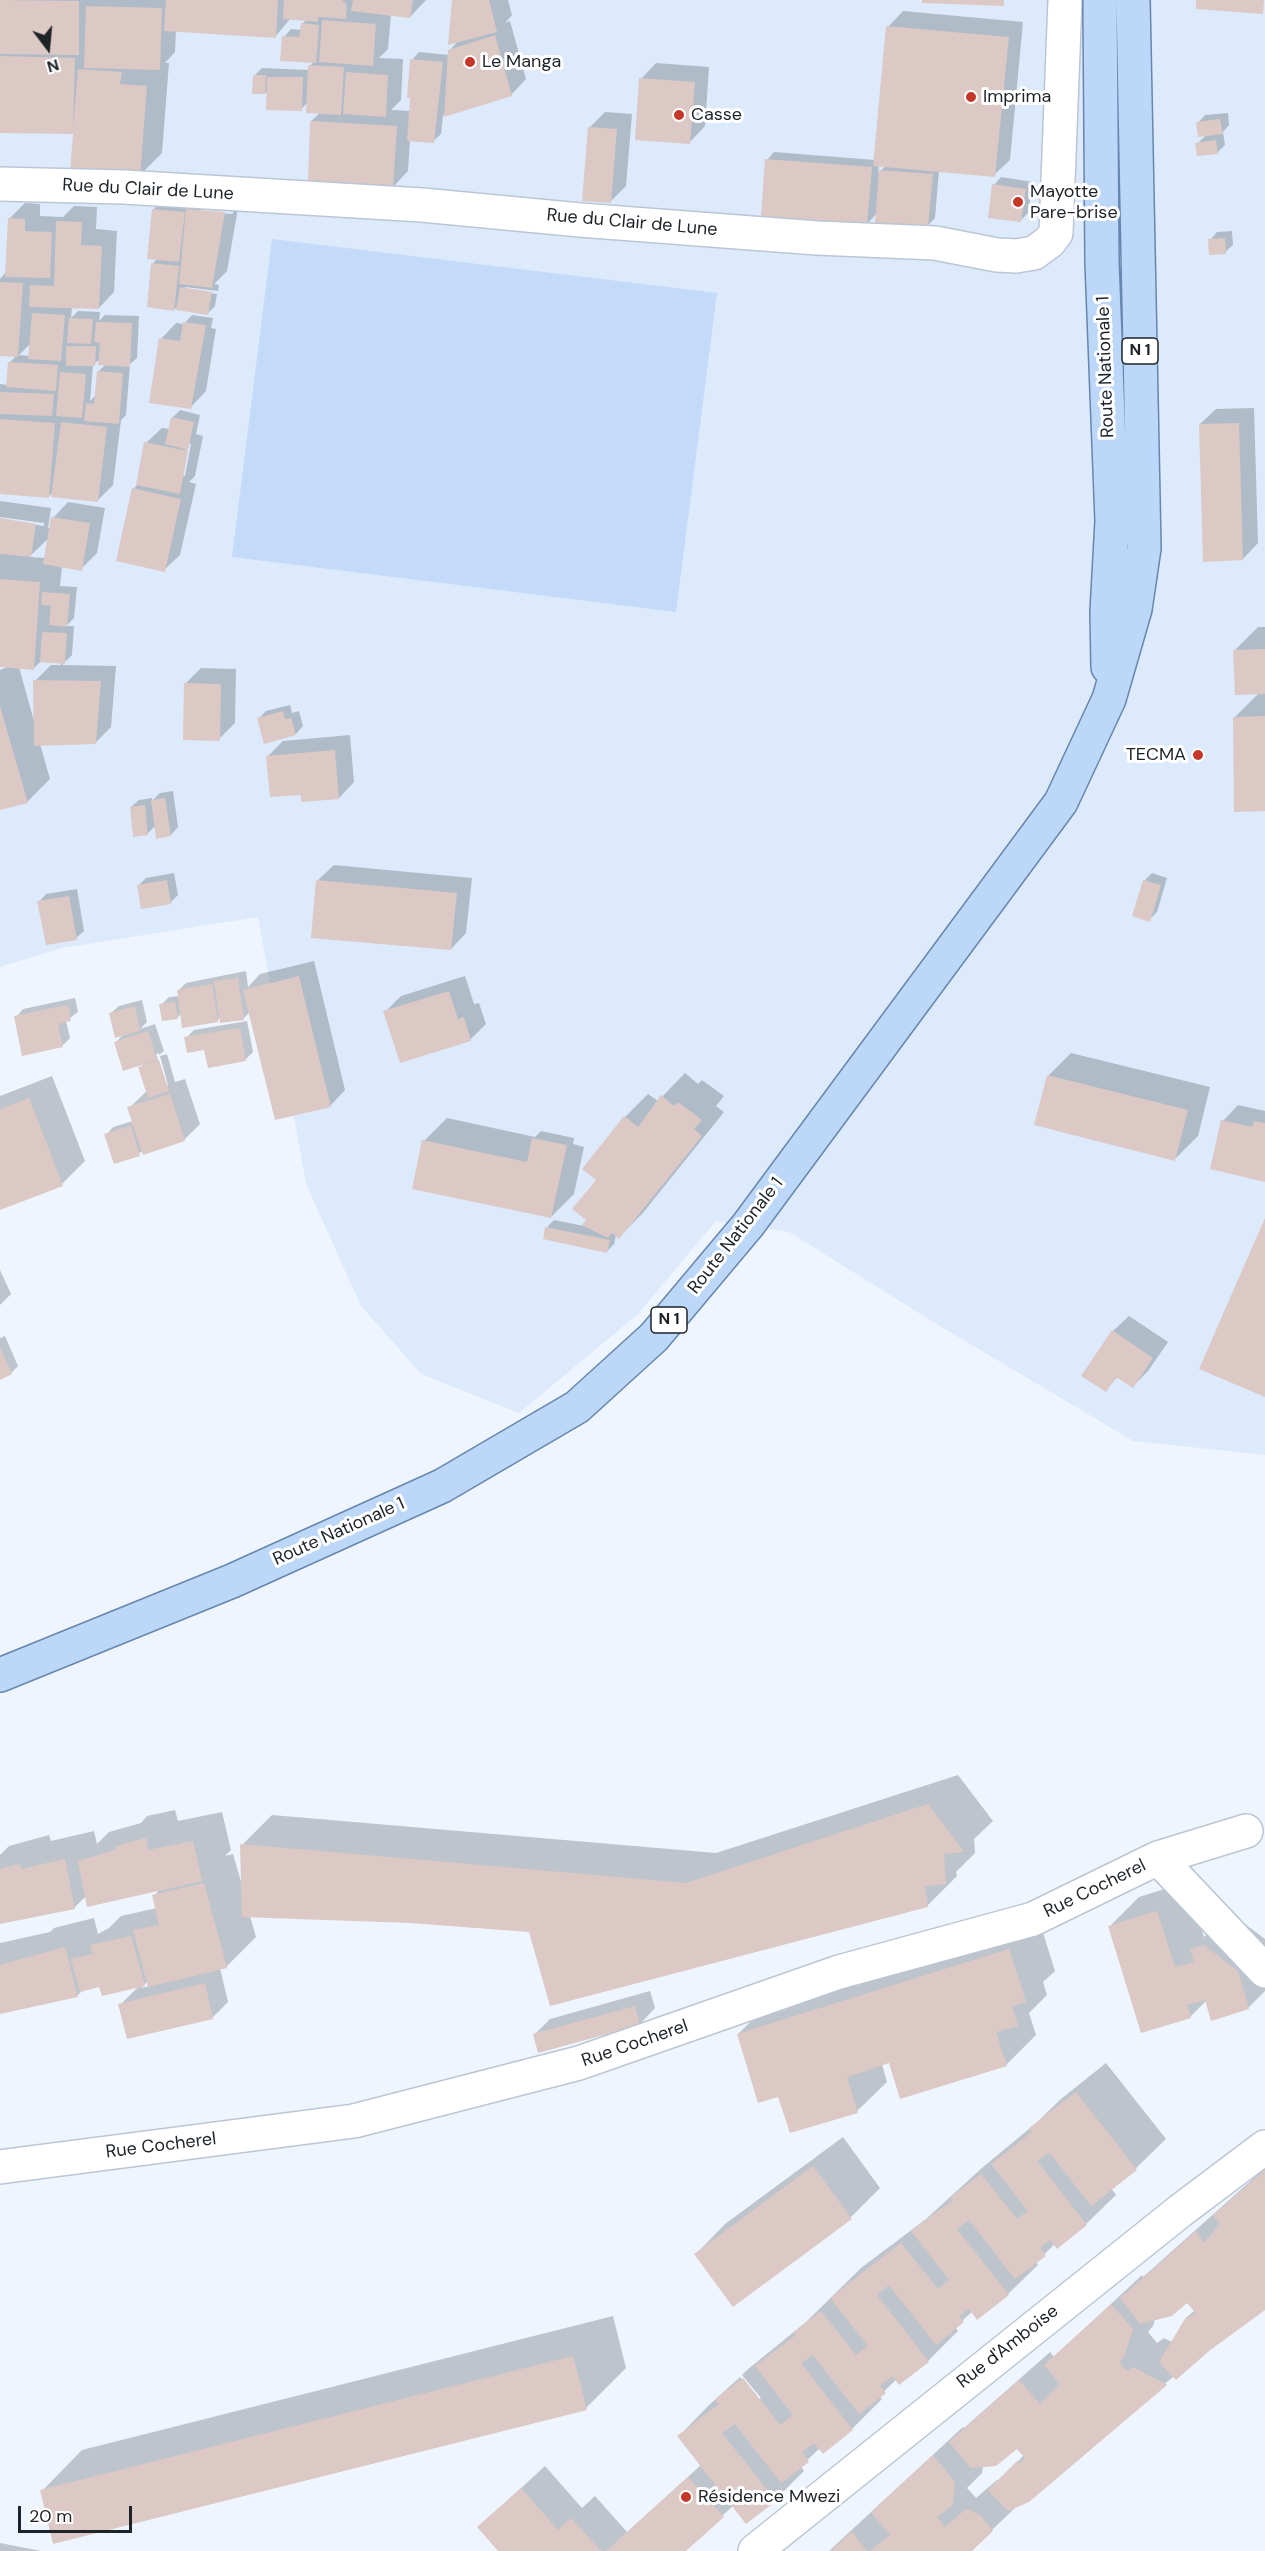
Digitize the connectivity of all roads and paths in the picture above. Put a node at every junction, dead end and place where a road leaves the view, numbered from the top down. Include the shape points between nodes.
1 (1065, 0) edge
2 (1100, 0) edge
3 (1133, 0) edge
4 (1064, 33) junction
5 (1107, 36) junction
6 (1135, 104) junction
7 (0, 184) edge
8 (1109, 699) junction
9 (0, 1675) edge
10 (1246, 1831) dead end
11 (1158, 1858) junction
12 (1265, 1971) edge
13 (1265, 2147) edge
14 (0, 2168) edge
15 (755, 2551) edge

1 - 4 street, Rue du Clair de Lune
2 - 5 main road, Route Nationale 1 / N 1
3 - 6 main road, Route Nationale 1 / N 1
4 - 5 street
4 - 7 street, Rue du Clair de Lune via 1056,233 1034,253 1016,256 935,243 758,233 422,205 124,187
5 - 6 main road, Route Nationale 1 / N 1
5 - 8 main road, Route Nationale 1 / N 1 via 1102,262 1112,521 1107,612
6 - 8 main road, Route Nationale 1 / N 1 via 1144,548 1135,609
8 - 9 main road, Route Nationale 1 / N 1 via 1062,802 825,1123 748,1225 654,1337 577,1407 442,1486 232,1581
10 - 11 street, Rue Cocherel
11 - 12 street
11 - 14 street, Rue Cocherel via 1033,1919 839,1972 579,2063 354,2121
13 - 15 street, Rue d'Amboise

